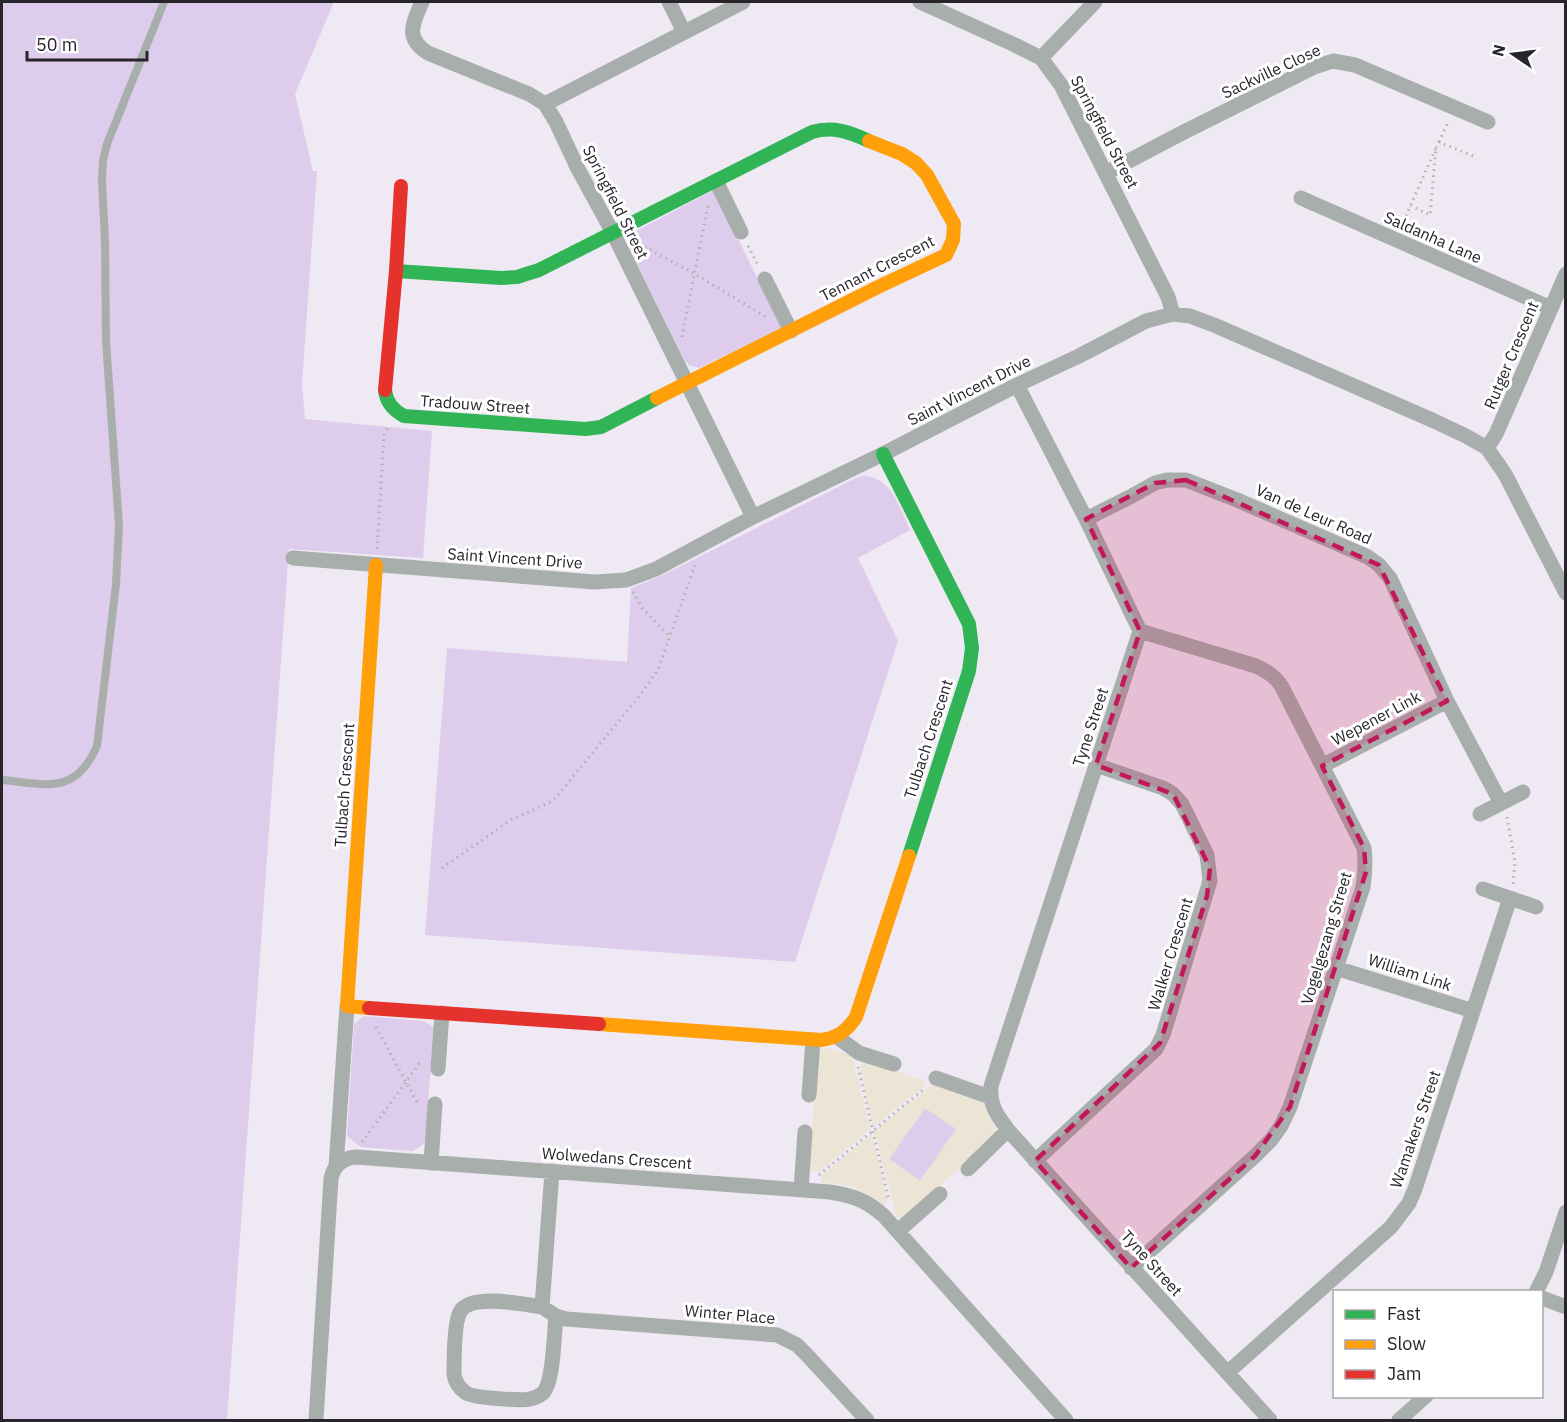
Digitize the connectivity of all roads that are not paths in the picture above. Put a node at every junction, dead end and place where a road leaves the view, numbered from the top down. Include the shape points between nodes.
1 (164, 2) edge
2 (422, 2) edge
3 (669, 2) edge
4 (743, 2) edge
5 (1095, 2) edge
6 (929, 3) edge
7 (684, 32) junction
8 (1041, 58) junction
9 (545, 104) junction
10 (1488, 122) dead end
11 (1106, 173) junction
12 (716, 182) junction
13 (401, 186) dead end
14 (1301, 198) dead end
15 (741, 232) road end
16 (616, 240) junction
17 (396, 271) junction
18 (1566, 274) edge
19 (765, 279) road end
20 (1551, 308) junction
21 (1173, 314) junction
22 (789, 326) junction
23 (687, 384) junction
24 (1017, 385) junction
25 (1487, 448) junction
26 (884, 454) junction
27 (753, 517) junction
28 (1086, 519) junction
29 (294, 558) dead end
30 (376, 566) junction
31 (1566, 593) edge
32 (1140, 631) junction
33 (1447, 701) junction
34 (1096, 765) junction
35 (1322, 766) junction
36 (2, 780) edge
37 (1523, 792) dead end
38 (1500, 803) junction
39 (1480, 814) dead end
40 (1483, 889) dead end
41 (1510, 898) junction
42 (1536, 907) dead end
43 (1336, 968) junction
44 (347, 1006) junction
45 (1473, 1011) junction
46 (442, 1013) junction
47 (837, 1037) junction
48 (813, 1040) junction
49 (894, 1064) dead end
50 (438, 1069) dead end
51 (936, 1078) road end
52 (809, 1095) dead end
53 (990, 1097) junction
54 (435, 1104) dead end
55 (1008, 1130) junction
56 (805, 1132) dead end
57 (1035, 1161) junction
58 (431, 1163) junction
59 (336, 1167) junction
60 (968, 1169) dead end
61 (552, 1172) junction
62 (802, 1183) junction
63 (940, 1194) dead end
64 (1566, 1212) edge
65 (898, 1231) junction
66 (1131, 1268) junction
67 (1537, 1290) edge
68 (1543, 1298) edge
69 (542, 1307) junction
70 (1566, 1307) edge
71 (556, 1316) junction
72 (1227, 1373) junction
73 (1424, 1398) edge
74 (316, 1420) edge
75 (867, 1420) edge
76 (1066, 1420) edge
77 (1270, 1420) edge
78 (1399, 1420) edge

1 - 36 lane via 103,161 106,341 119,525 97,746 81,773 67,781 51,785
2 - 9 street via 412,36 420,48
3 - 7 street
4 - 7 street
5 - 8 street
6 - 8 street, Springfield Street
7 - 9 street
8 - 11 street, Springfield Street via 1061,85
9 - 16 street, Springfield Street
10 - 11 street, Sackville Close via 1355,65 1333,61 1312,68
11 - 21 street, Springfield Street
12 - 15 street
12 - 16 street, Tennant Crescent
12 - 22 street, Tennant Crescent via 812,132 844,130 916,163 954,224 954,240 946,255
13 - 17 street
14 - 20 street, Saldanha Lane
16 - 17 street via 518,277
16 - 23 street, Springfield Street
17 - 23 street, Tradouw Street via 385,393 394,411 405,416 585,429 601,427
18 - 20 street, Rutger Crescent
19 - 22 street
20 - 25 street, Rutger Crescent
21 - 24 street, Saint Vincent Drive via 1146,321
21 - 25 street, Saint Vincent Drive via 1214,325
22 - 23 street, Tennant Crescent
23 - 27 street, Springfield Street
24 - 26 street, Saint Vincent Drive
24 - 28 street
25 - 31 street, Saint Vincent Drive
26 - 27 street, Saint Vincent Drive
26 - 47 street, Tulbach Crescent via 969,624 973,650 856,1017
27 - 30 street, Saint Vincent Drive via 656,569 626,579 594,582
28 - 32 street
28 - 33 street, Van de Leur Road via 1155,483 1186,480 1368,557 1390,578
29 - 30 street, Saint Vincent Drive
30 - 44 street, Tulbach Crescent
32 - 34 street, Tyne Street
32 - 35 street, Vogelgezang Street via 1269,672 1282,687
33 - 35 street, Wepener Link
33 - 38 street, Van de Leur Road
34 - 53 street, Tyne Street
34 - 57 street, Walker Crescent via 1173,794 1207,855 1210,881 1156,1049
35 - 43 street, Vogelgezang Street via 1364,848 1366,860 1363,887
37 - 38 street
38 - 39 street
40 - 41 street
41 - 42 street
41 - 45 street, Wamakers Street
43 - 45 street, William Link
43 - 66 street, Vogelgezang Street via 1281,1126 1255,1156
44 - 46 street
44 - 59 street, Tulbach Crescent
45 - 72 street, Wamakers Street via 1409,1203 1391,1227
46 - 48 street
46 - 50 street
47 - 48 street
47 - 49 street via 859,1053
48 - 52 street
51 - 53 street
53 - 55 street, Tyne Street
54 - 58 street
55 - 57 street, Tyne Street
55 - 60 street
56 - 62 street
57 - 66 street, Tyne Street
58 - 59 street, Wolwedans Crescent via 350,1158
58 - 61 street, Wolwedans Crescent
59 - 74 street via 331,1178
61 - 62 street, Wolwedans Crescent
61 - 69 street
62 - 65 street, Wolwedans Crescent via 862,1199
63 - 65 street
64 - 67 street
65 - 76 street, Wolwedans Crescent
66 - 72 street, Tyne Street
68 - 70 street
69 - 71 street, Winter Place
69 - 71 street, Winter Place via 488,1301 465,1306 457,1323 454,1374 459,1388 470,1395 522,1400 542,1394 551,1374
71 - 75 street, Winter Place via 777,1335 807,1354
72 - 77 street, Tyne Street
73 - 78 street

